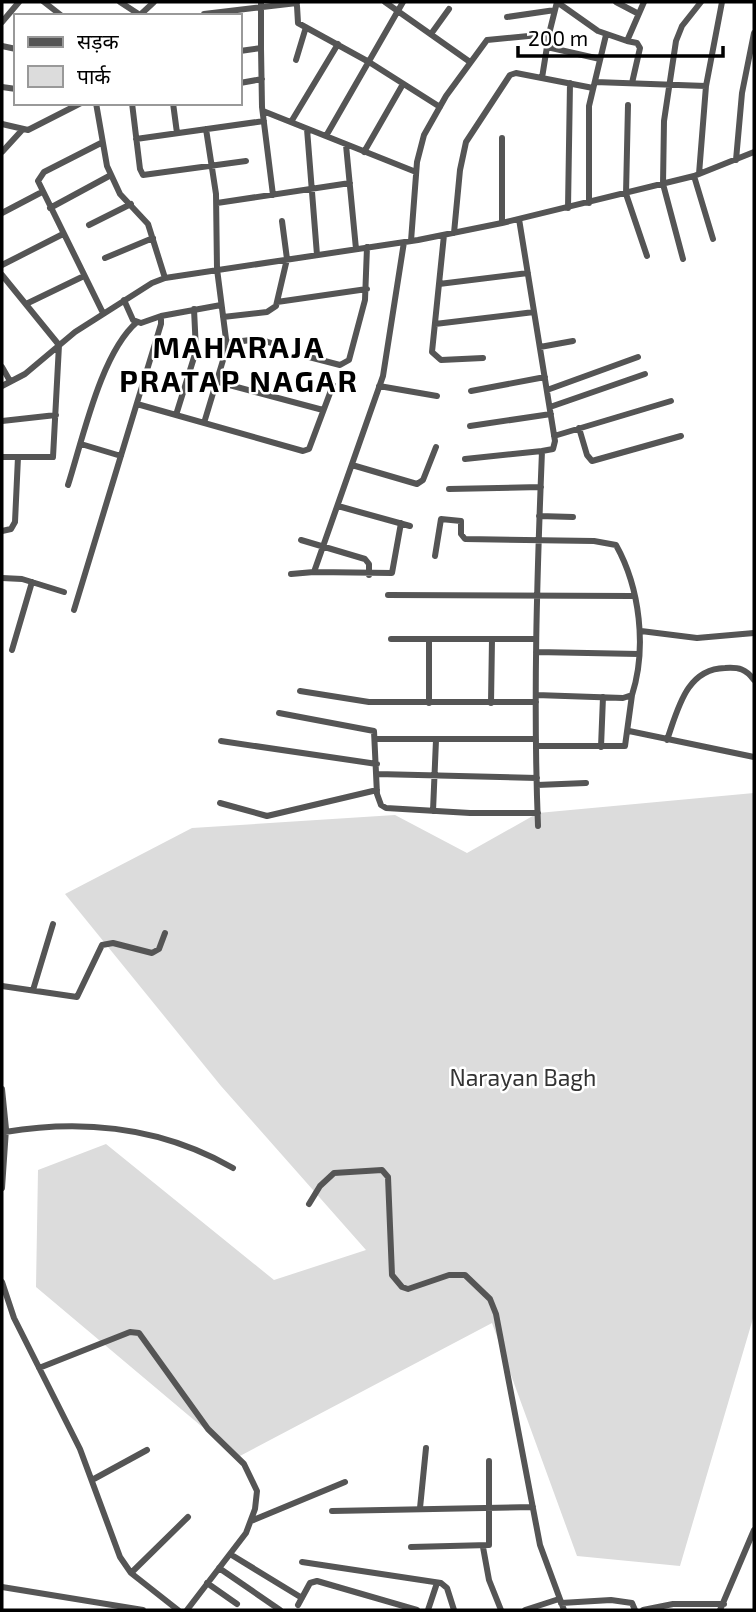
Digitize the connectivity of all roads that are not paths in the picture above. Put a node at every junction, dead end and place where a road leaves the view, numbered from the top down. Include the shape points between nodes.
1 (19, 2) edge
2 (44, 2) edge
3 (120, 2) edge
4 (154, 2) edge
5 (385, 2) edge
6 (403, 2) edge
7 (557, 2) edge
8 (616, 2) edge
9 (644, 2) edge
10 (701, 2) edge
11 (722, 2) edge
12 (297, 4) edge
13 (261, 6) edge
14 (449, 9) dead end
15 (555, 10) junction
16 (398, 11) junction
17 (637, 13) junction
18 (59, 14) edge
19 (138, 14) edge
20 (141, 14) edge
21 (204, 14) dead end
22 (507, 17) dead end
23 (2, 22) edge
24 (306, 27) junction
25 (754, 33) edge
26 (431, 34) junction
27 (549, 34) junction
28 (606, 35) junction
29 (627, 41) junction
30 (338, 44) junction
31 (547, 47) junction
32 (261, 48) junction
33 (242, 51) edge
34 (600, 59) junction
35 (296, 60) dead end
36 (369, 62) junction
37 (470, 62) junction
38 (542, 78) junction
39 (262, 79) junction
40 (242, 83) edge
41 (570, 83) junction
42 (632, 83) junction
43 (403, 84) junction
44 (594, 85) junction
45 (669, 85) junction
46 (706, 86) junction
47 (77, 105) edge
48 (96, 105) edge
49 (132, 105) edge
50 (173, 105) edge
51 (628, 105) dead end
52 (440, 107) junction
53 (263, 111) junction
54 (264, 121) junction
55 (291, 122) junction
56 (2, 124) edge
57 (23, 129) junction
58 (206, 129) junction
59 (307, 129) junction
60 (177, 133) junction
61 (326, 136) junction
62 (502, 138) dead end
63 (136, 139) junction
64 (101, 143) junction
65 (346, 145) junction
66 (2, 152) edge
67 (364, 152) junction
68 (754, 152) edge
69 (737, 160) junction
70 (246, 161) dead end
71 (212, 166) junction
72 (416, 172) junction
73 (111, 175) junction
74 (696, 175) junction
75 (350, 184) junction
76 (663, 184) junction
77 (312, 189) junction
78 (42, 192) junction
79 (626, 194) junction
80 (274, 195) junction
81 (216, 203) junction
82 (589, 203) junction
83 (131, 204) junction
84 (50, 208) junction
85 (568, 208) junction
86 (2, 213) edge
87 (519, 219) junction
88 (282, 221) dead end
89 (502, 223) junction
90 (89, 225) dead end
91 (454, 233) junction
92 (63, 234) junction
93 (444, 235) junction
94 (153, 238) junction
95 (713, 239) dead end
96 (407, 242) junction
97 (367, 247) junction
98 (356, 249) junction
99 (317, 255) junction
100 (648, 256) dead end
101 (105, 258) dead end
102 (287, 259) junction
103 (683, 259) dead end
104 (2, 265) edge
105 (217, 269) junction
106 (528, 273) junction
107 (2, 275) edge
108 (84, 276) junction
109 (165, 278) junction
110 (439, 285) junction
111 (367, 289) junction
112 (124, 300) junction
113 (276, 302) junction
114 (26, 304) junction
115 (221, 305) junction
116 (194, 309) junction
117 (534, 312) junction
118 (103, 313) junction
119 (161, 316) junction
120 (223, 317) junction
121 (137, 322) junction
122 (435, 324) junction
123 (573, 341) dead end
124 (226, 343) junction
125 (274, 344) dead end
126 (59, 345) junction
127 (540, 347) junction
128 (309, 357) dead end
129 (638, 357) dead end
130 (483, 358) dead end
131 (2, 367) edge
132 (645, 374) dead end
133 (545, 377) junction
134 (10, 381) junction
135 (218, 382) junction
136 (333, 385) dead end
137 (2, 386) edge
138 (379, 386) junction
139 (547, 390) junction
140 (471, 391) dead end
141 (437, 396) dead end
142 (671, 401) dead end
143 (137, 404) junction
144 (323, 410) junction
145 (550, 411) junction
146 (56, 415) junction
147 (176, 415) junction
148 (2, 421) edge
149 (204, 423) junction
150 (470, 426) dead end
151 (579, 428) junction
152 (554, 436) junction
153 (681, 436) dead end
154 (81, 444) junction
155 (436, 447) dead end
156 (542, 451) junction
157 (121, 456) junction
158 (2, 457) edge
159 (18, 457) junction
160 (465, 459) dead end
161 (352, 465) junction
162 (68, 485) dead end
163 (541, 487) junction
164 (449, 489) dead end
165 (338, 506) junction
166 (539, 516) junction
167 (573, 517) dead end
168 (401, 523) junction
169 (410, 526) dead end
170 (2, 531) edge
171 (302, 540) dead end
172 (538, 540) junction
173 (324, 547) junction
174 (435, 556) dead end
175 (314, 572) junction
176 (291, 574) dead end
177 (369, 575) junction
178 (2, 578) edge
179 (32, 582) junction
180 (64, 592) dead end
181 (388, 595) dead end
182 (537, 595) junction
183 (632, 596) junction
184 (74, 610) dead end
185 (641, 631) junction
186 (754, 633) edge
187 (391, 639) dead end
188 (429, 639) junction
189 (492, 639) junction
190 (536, 639) junction
191 (12, 650) dead end
192 (536, 652) junction
193 (639, 654) junction
194 (754, 680) edge
195 (300, 691) dead end
196 (632, 695) junction
197 (603, 697) junction
198 (536, 698) junction
199 (429, 703) junction
200 (491, 703) junction
201 (278, 713) dead end
202 (629, 731) junction
203 (377, 739) junction
204 (436, 740) junction
205 (667, 740) junction
206 (221, 741) dead end
207 (536, 743) junction
208 (601, 747) junction
209 (754, 757) edge
210 (377, 764) junction
211 (377, 774) junction
212 (435, 775) junction
213 (537, 782) junction
214 (586, 783) dead end
215 (377, 790) junction
216 (220, 803) dead end
217 (433, 811) junction
218 (538, 813) junction
219 (538, 826) dead end
220 (54, 924) dead end
221 (165, 933) dead end
222 (2, 986) edge
223 (33, 990) junction
224 (2, 1089) edge
225 (5, 1132) junction
226 (233, 1168) dead end
227 (2, 1188) edge
228 (309, 1204) dead end
229 (2, 1287) edge
230 (39, 1368) junction
231 (426, 1448) dead end
232 (147, 1450) dead end
233 (489, 1461) dead end
234 (92, 1480) junction
235 (345, 1482) dead end
236 (533, 1507) junction
237 (420, 1508) junction
238 (491, 1508) junction
239 (332, 1511) dead end
240 (188, 1517) dead end
241 (251, 1521) junction
242 (754, 1530) edge
243 (411, 1547) dead end
244 (483, 1547) junction
245 (230, 1554) junction
246 (302, 1562) dead end
247 (219, 1568) junction
248 (131, 1573) junction
249 (207, 1583) junction
250 (437, 1583) junction
251 (2, 1587) edge
252 (237, 1604) dead end
253 (561, 1604) edge
254 (722, 1607) edge
255 (143, 1610) edge
256 (178, 1610) edge
257 (187, 1610) edge
258 (280, 1610) edge
259 (417, 1610) edge
260 (428, 1610) edge
261 (454, 1610) edge
262 (501, 1610) edge
263 (525, 1610) edge
264 (635, 1610) edge
265 (643, 1610) edge

1 - 23 street
2 - 18 street
3 - 19 street
4 - 20 street
5 - 16 street
6 - 16 street
7 - 15 street
7 - 28 street
8 - 17 street
9 - 17 street
10 - 45 street via 679,33
11 - 46 street
12 - 13 street
12 - 24 street via 297,20
13 - 21 street
13 - 32 street
14 - 26 street
15 - 22 street
15 - 27 street
16 - 26 street
16 - 36 street
17 - 29 street
24 - 30 street
24 - 35 street
25 - 69 street via 742,93
26 - 37 street
27 - 31 street
27 - 37 street via 487,40
28 - 29 street
28 - 34 street
29 - 42 street via 640,48
30 - 36 street
30 - 55 street
31 - 34 street
31 - 38 street
32 - 33 street
32 - 39 street
34 - 44 street
36 - 43 street
36 - 61 street
37 - 52 street
38 - 41 street
38 - 91 street via 510,75 466,142
39 - 40 street
39 - 53 street
41 - 44 street
41 - 85 street
42 - 44 street
42 - 45 street
43 - 52 street
43 - 67 street
44 - 82 street via 588,120
45 - 46 street
45 - 76 street
46 - 74 street
47 - 57 street
48 - 64 street
49 - 63 street
50 - 60 street
51 - 79 street
52 - 72 street via 424,135
53 - 54 street
53 - 55 street
54 - 58 street
54 - 80 street
55 - 59 street
56 - 57 street
57 - 66 street
58 - 60 street
58 - 71 street
59 - 61 street
59 - 77 street
60 - 63 street
61 - 65 street
62 - 89 street
63 - 71 street via 143,175
64 - 73 street
64 - 78 street via 44,172 37,181
65 - 67 street
65 - 75 street
67 - 72 street
68 - 69 street
69 - 74 street
70 - 71 street
71 - 81 street
72 - 96 street
73 - 83 street
73 - 84 street
74 - 76 street
74 - 95 street
75 - 77 street
75 - 98 street
76 - 79 street
76 - 103 street
77 - 80 street
77 - 99 street
78 - 84 street
78 - 86 street
79 - 82 street
79 - 100 street
80 - 81 street
81 - 105 street
82 - 85 street
83 - 90 street
83 - 94 street via 143,216
84 - 92 street
85 - 87 street
87 - 89 street
87 - 106 street
88 - 102 street
89 - 91 street
91 - 93 street
92 - 104 street
92 - 108 street
93 - 96 street
93 - 110 street
94 - 101 street
94 - 109 street
96 - 97 street
96 - 138 street
97 - 98 street
97 - 111 street
98 - 99 street
99 - 102 street
102 - 105 street
102 - 113 street
105 - 109 street
105 - 115 street
106 - 110 street
106 - 117 street
107 - 114 street
108 - 114 street
108 - 118 street
109 - 112 street
110 - 122 street
111 - 113 street
111 - 128 street via 347,364
112 - 118 street
112 - 121 street
113 - 120 street via 267,312
114 - 126 street
115 - 116 street
115 - 120 street
116 - 119 street
116 - 147 street via 196,351
117 - 122 street
117 - 127 street
118 - 126 street
119 - 121 street
119 - 143 street
120 - 124 street
121 - 154 street via 123,334 110,356
122 - 130 street via 432,352 437,359
123 - 127 street
124 - 125 street via 259,339
124 - 135 street
126 - 134 street
126 - 146 street
127 - 133 street
129 - 139 street
131 - 134 street
132 - 145 street
133 - 139 street
133 - 140 street
134 - 137 street
135 - 144 street
135 - 149 street
136 - 144 street
138 - 141 street
138 - 161 street
139 - 145 street
142 - 151 street
143 - 147 street
143 - 157 street
144 - 149 street via 307,451
145 - 150 street
145 - 152 street
146 - 148 street
146 - 159 street via 53,457
147 - 149 street
151 - 152 street
151 - 153 street via 592,461
152 - 156 street via 553,449
154 - 157 street
154 - 162 street
155 - 161 street via 423,480 416,484
156 - 160 street
156 - 163 street
157 - 184 street
158 - 159 street
159 - 170 street via 15,522
161 - 165 street
163 - 164 street
163 - 166 street
165 - 168 street
165 - 173 street
166 - 167 street
166 - 172 street
168 - 169 street
168 - 177 street via 394,571
171 - 173 street
172 - 174 street via 465,539 461,521 441,519
172 - 182 street
172 - 183 street via 616,545
173 - 175 street
173 - 177 street via 368,561
175 - 176 street
175 - 177 street
178 - 179 street
179 - 180 street
179 - 191 street
181 - 182 street
182 - 183 street
182 - 190 street
183 - 185 street
185 - 186 street via 716,638
185 - 193 street
187 - 188 street
188 - 189 street
188 - 199 street
189 - 190 street
189 - 200 street
190 - 192 street
192 - 193 street
192 - 198 street
193 - 196 street
194 - 205 street via 749,672 736,667 704,672 684,693
195 - 199 street via 369,702
196 - 197 street
196 - 202 street
197 - 198 street
197 - 208 street
198 - 200 street
198 - 207 street
199 - 200 street
201 - 203 street via 370,729
202 - 205 street
202 - 208 street via 625,746
203 - 204 street
203 - 210 street
204 - 207 street
204 - 212 street
205 - 209 street
206 - 210 street
207 - 208 street
207 - 213 street
210 - 211 street
211 - 212 street
211 - 215 street
212 - 213 street
212 - 217 street
213 - 214 street
213 - 218 street
215 - 216 street via 267,816
215 - 217 street via 378,800 386,808
217 - 218 street
218 - 219 street
220 - 223 street
221 - 223 street via 155,953 113,943 102,945 77,997
222 - 223 street
224 - 225 street
225 - 226 street via 62,1124 142,1132 210,1155
225 - 227 street
228 - 236 street via 334,1173 382,1170 388,1183 392,1276 396,1282 408,1289 449,1275 465,1275 490,1300
229 - 230 street
230 - 234 street
230 - 241 street via 130,1332 139,1333 208,1429 248,1470 257,1492
231 - 237 street
232 - 234 street
233 - 238 street
234 - 248 street via 114,1542
235 - 241 street
236 - 238 street
236 - 253 street via 545,1565
237 - 238 street
237 - 239 street
238 - 244 street via 489,1542
240 - 248 street
241 - 245 street
242 - 254 street
243 - 244 street
244 - 262 street
245 - 247 street
245 - 259 street via 300,1602 310,1583 317,1581
246 - 250 street
247 - 249 street
247 - 258 street
248 - 256 street
249 - 252 street
249 - 257 street
250 - 260 street
250 - 261 street via 447,1588
251 - 255 street
253 - 263 street
253 - 264 street via 621,1600 632,1603
254 - 265 street via 673,1604

